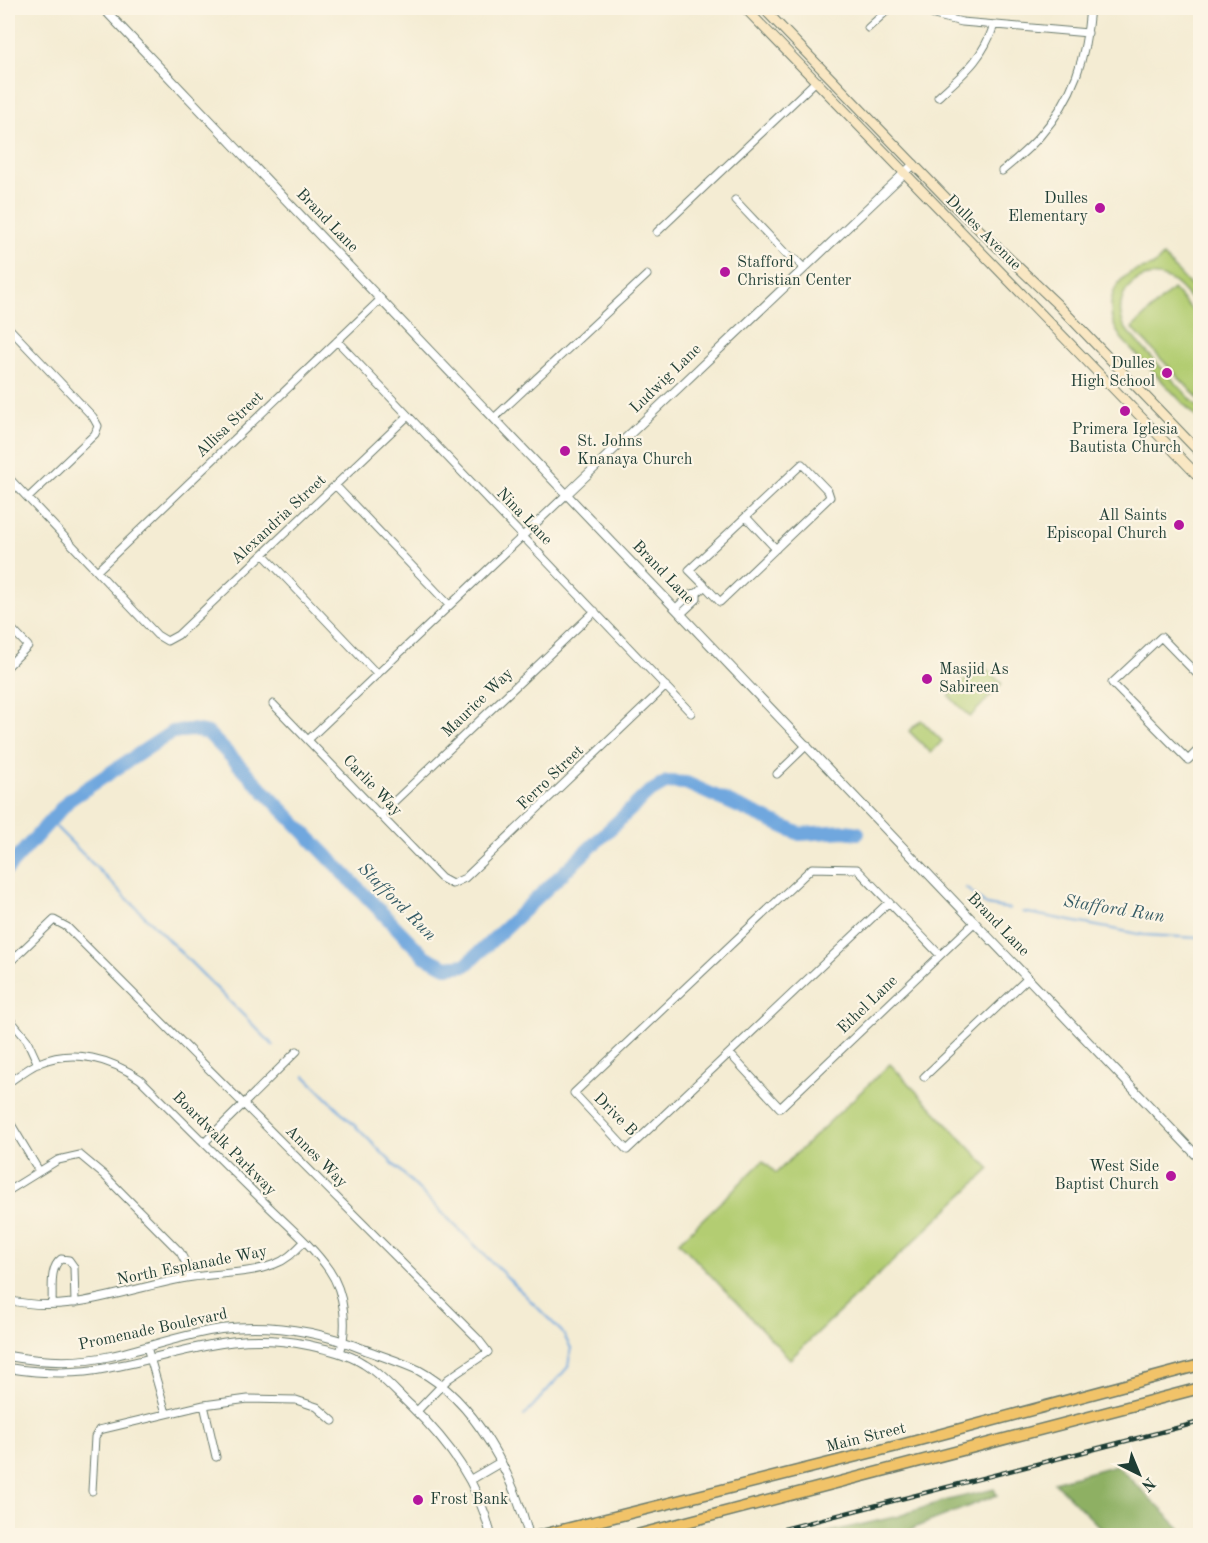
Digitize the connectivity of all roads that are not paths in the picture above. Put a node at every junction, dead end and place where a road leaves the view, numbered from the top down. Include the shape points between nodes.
1 (103, 8) edge
2 (745, 8) edge
3 (763, 8) edge
4 (890, 8) edge
5 (919, 8) edge
6 (1090, 8) edge
7 (994, 25) junction
8 (868, 28) dead end
9 (787, 33) junction
10 (1088, 33) junction
11 (777, 41) junction
12 (815, 81) junction
13 (938, 97) dead end
14 (914, 164) junction
15 (1002, 171) dead end
16 (904, 173) junction
17 (735, 201) dead end
18 (657, 232) dead end
19 (804, 268) junction
20 (647, 275) dead end
21 (381, 300) junction
22 (8, 327) edge
23 (337, 341) junction
24 (408, 416) junction
25 (494, 418) junction
26 (1200, 453) edge
27 (8, 477) edge
28 (1200, 478) edge
29 (336, 486) junction
30 (567, 494) junction
31 (28, 498) junction
32 (746, 517) junction
33 (523, 536) junction
34 (776, 549) junction
35 (263, 554) junction
36 (97, 571) junction
37 (705, 586) junction
38 (449, 605) junction
39 (595, 611) junction
40 (679, 611) junction
41 (8, 625) edge
42 (8, 666) edge
43 (377, 674) junction
44 (1200, 677) edge
45 (666, 686) junction
46 (273, 704) dead end
47 (691, 713) dead end
48 (309, 739) junction
49 (807, 745) junction
50 (1200, 748) edge
51 (777, 774) dead end
52 (380, 815) junction
53 (452, 884) joint
54 (889, 902) junction
55 (975, 922) junction
56 (940, 956) junction
57 (8, 964) edge
58 (1028, 978) junction
59 (8, 1017) edge
60 (297, 1051) dead end
61 (730, 1054) junction
62 (38, 1064) junction
63 (924, 1077) dead end
64 (8, 1083) edge
65 (244, 1104) junction
66 (8, 1119) edge
67 (204, 1143) junction
68 (1200, 1159) edge
69 (39, 1171) junction
70 (8, 1191) edge
71 (304, 1242) junction
72 (190, 1277) junction
73 (8, 1300) edge
74 (52, 1303) junction
75 (75, 1303) junction
76 (344, 1341) junction
77 (147, 1347) junction
78 (340, 1353) junction
79 (8, 1356) edge
80 (151, 1358) junction
81 (1200, 1365) edge
82 (8, 1368) edge
83 (441, 1386) junction
84 (1200, 1388) edge
85 (204, 1405) junction
86 (417, 1411) junction
87 (166, 1413) junction
88 (333, 1421) dead end
89 (216, 1457) dead end
90 (501, 1462) junction
91 (470, 1480) junction
92 (92, 1491) dead end
93 (491, 1536) edge
94 (529, 1536) edge
95 (538, 1536) edge
96 (633, 1536) edge

1 - 21 street, Brand Lane
2 - 11 main road, Dulles Avenue
3 - 9 main road, Dulles Avenue
4 - 8 street
5 - 7 street via 962,22
6 - 10 street
7 - 10 street
7 - 13 street via 979,57
9 - 11 main road
9 - 14 main road, Dulles Avenue
10 - 15 street via 1082,62 1059,111 1039,137
11 - 12 main road, Dulles Avenue
12 - 16 main road, Dulles Avenue
12 - 18 street
14 - 16 street, Ludwig Lane
14 - 26 main road, Dulles Avenue via 1058,305
16 - 19 street, Ludwig Lane
16 - 28 main road, Dulles Avenue
17 - 19 street
19 - 30 street, Ludwig Lane
20 - 25 street
21 - 23 street, Allisa Street
21 - 25 street, Brand Lane
22 - 31 street via 99,426
23 - 24 street, Nina Lane
23 - 36 street, Allisa Street
24 - 29 street, Alexandria Street
24 - 33 street, Nina Lane
25 - 30 street, Brand Lane
27 - 31 street
29 - 35 street, Alexandria Street
29 - 38 street
30 - 33 street, Ludwig Lane
30 - 40 street, Brand Lane
31 - 36 street
32 - 34 street
32 - 34 street via 802,464 828,491 830,497
32 - 37 street via 689,570
33 - 38 street, Ludwig Lane
33 - 39 street, Nina Lane
34 - 37 street via 720,602
35 - 36 street, Alexandria Street via 178,635 166,641
35 - 43 street
37 - 40 street via 691,594
38 - 43 street, Ludwig Lane
39 - 45 street, Nina Lane
39 - 52 street, Maurice Way
40 - 49 street, Brand Lane
41 - 42 street via 28,646
43 - 48 street, Ludwig Lane
44 - 50 street via 1161,637 1112,683 1188,760
45 - 47 street, Nina Lane
45 - 53 street, Ferro Street via 465,878
46 - 48 street, Carlie Way
48 - 52 street, Carlie Way
49 - 51 street
49 - 55 street, Brand Lane
52 - 53 street, Carlie Way via 441,878
54 - 56 street
54 - 61 street, Drive B
54 - 61 street, Drive B via 857,868 812,868 574,1093 627,1150
55 - 56 street, Ethel Lane
55 - 58 street, Brand Lane
56 - 61 street, Ethel Lane via 780,1108
57 - 65 street, Annes Way via 54,920 67,927
58 - 63 street
58 - 68 street, Brand Lane
59 - 62 street via 27,1040
60 - 65 street
62 - 64 street, Boardwalk Parkway
62 - 67 street, Boardwalk Parkway via 51,1059 90,1057 125,1068
65 - 67 street
65 - 83 street, Annes Way via 488,1352
66 - 69 street
67 - 71 street, Boardwalk Parkway
69 - 70 street
69 - 72 street via 58,1160 80,1155 180,1252
71 - 72 street, North Esplanade Way via 276,1264
71 - 76 street, Boardwalk Parkway via 330,1271 336,1284 344,1315
72 - 75 street, North Esplanade Way
73 - 74 street, North Esplanade Way
74 - 75 street, North Esplanade Way
74 - 75 street via 53,1270 61,1259 69,1260 74,1267
76 - 77 street, Promenade Boulevard via 280,1328 242,1327
76 - 78 street, Boardwalk Parkway
76 - 83 street, Promenade Boulevard via 417,1370
77 - 79 street, Promenade Boulevard via 80,1361
77 - 80 street
78 - 80 street, Promenade Boulevard via 291,1342 244,1339
78 - 86 street, Promenade Boulevard via 371,1368
80 - 82 street, Promenade Boulevard via 106,1369 60,1373
80 - 87 street
81 - 95 highway, Main Street
83 - 86 street, Annes Way
83 - 90 street, Promenade Boulevard via 476,1422
84 - 96 highway
85 - 87 street
85 - 88 street via 248,1399 296,1400 317,1407
85 - 89 street
86 - 91 street, Promenade Boulevard via 454,1452
87 - 92 street via 99,1430 95,1437
90 - 91 street
90 - 94 street, Promenade Boulevard via 519,1500
91 - 93 street, Promenade Boulevard

